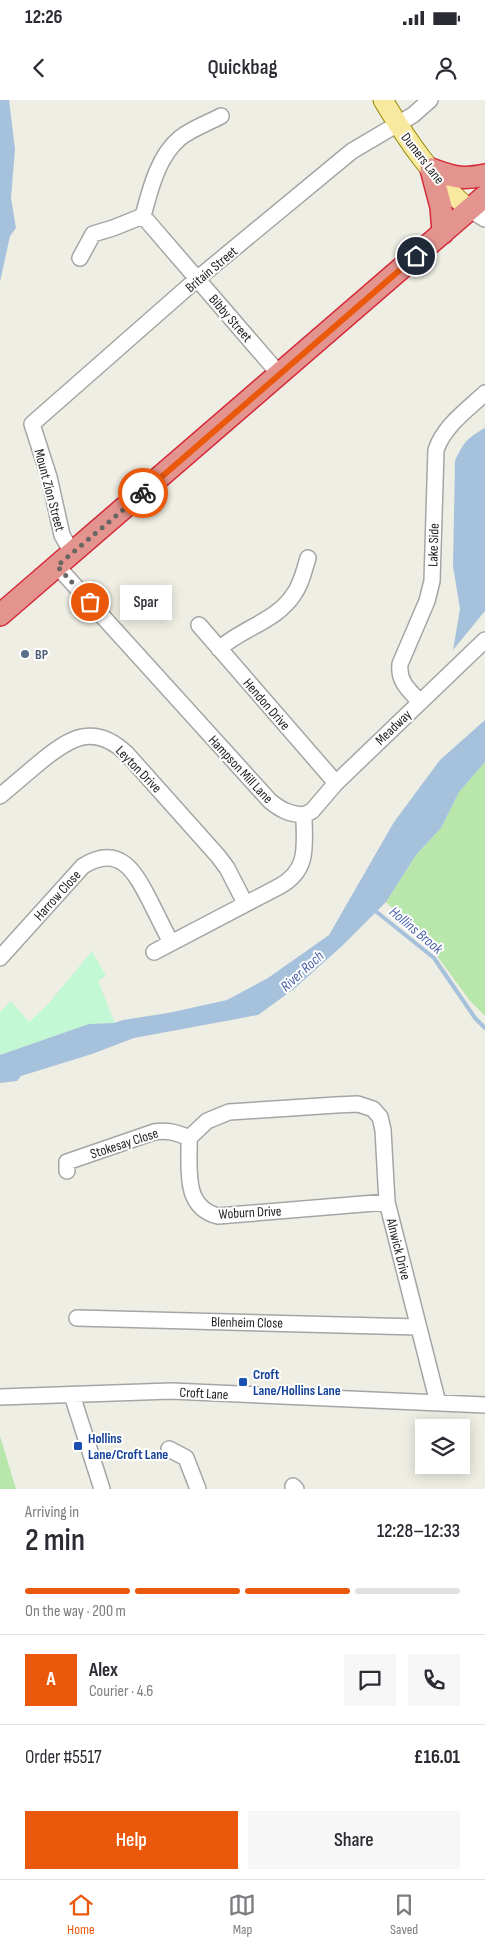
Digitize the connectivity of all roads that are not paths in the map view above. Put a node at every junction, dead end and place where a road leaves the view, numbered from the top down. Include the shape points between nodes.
1 (383, 100) edge
2 (430, 100) edge
3 (221, 116) dead end
4 (398, 124) junction
5 (431, 168) junction
6 (485, 175) edge
7 (480, 208) edge
8 (143, 216) junction
9 (443, 233) junction
10 (80, 258) dead end
11 (198, 279) junction
12 (280, 374) junction
13 (485, 393) edge
14 (32, 424) joint
15 (308, 558) dead end
16 (65, 560) junction
17 (0, 615) edge
18 (199, 625) dead end
19 (485, 640) edge
20 (219, 649) junction
21 (420, 702) junction
22 (336, 783) junction
23 (0, 796) edge
24 (304, 815) junction
25 (245, 903) junction
26 (171, 943) junction
27 (154, 952) dead end
28 (0, 958) edge
29 (189, 1138) junction
30 (67, 1171) dead end
31 (387, 1202) junction
32 (77, 1318) dead end
33 (418, 1327) junction
34 (72, 1395) junction
35 (0, 1397) edge
36 (438, 1403) junction
37 (485, 1405) edge
38 (169, 1449) dead end
39 (102, 1489) edge
40 (198, 1489) edge

1 - 4 main road, Dumers Lane
2 - 4 street, Britain Street
3 - 8 street via 181,137 167,150 149,192
4 - 5 main road, Dumers Lane
4 - 11 street, Britain Street via 352,151
5 - 6 highway via 465,179
5 - 7 main road, Dumers Lane via 452,194
5 - 9 highway via 441,207
7 - 9 highway
8 - 10 street via 93,234
8 - 11 street, Bibby Street
9 - 12 highway
11 - 12 street, Bibby Street
11 - 14 street, Britain Street
12 - 16 highway
13 - 21 street, Lake Side via 448,428 436,450 432,581 399,672 403,684
14 - 16 street, Mount Zion Street via 49,477
15 - 20 street via 299,585 287,603
16 - 17 highway
16 - 24 street, Hampson Mill Lane via 270,801 282,811
18 - 20 street, Hendon Drive
19 - 21 street, Meadway
20 - 22 street, Hendon Drive
21 - 22 street, Meadway
22 - 24 street, Meadway via 312,811
23 - 25 street, Leyton Drive via 63,743 87,736 113,742 128,754 218,856
24 - 25 street via 304,853 296,872 286,882
25 - 26 street
26 - 27 street
26 - 28 street, Harrow Close via 133,870 116,860 102,859 83,866
29 - 30 street, Stokesay Close via 177,1132 154,1132 67,1162
29 - 31 street, Woburn Drive via 192,1192 196,1202 211,1214
29 - 31 street, Alnwick Drive via 207,1121 229,1112 378,1104 383,1130
31 - 33 street, Alnwick Drive
32 - 33 street, Blenheim Close
33 - 36 street, Alnwick Drive
34 - 35 street, Croft Lane
34 - 36 street, Croft Lane via 171,1391
34 - 39 street
36 - 37 street, Croft Lane
38 - 40 street via 186,1458

